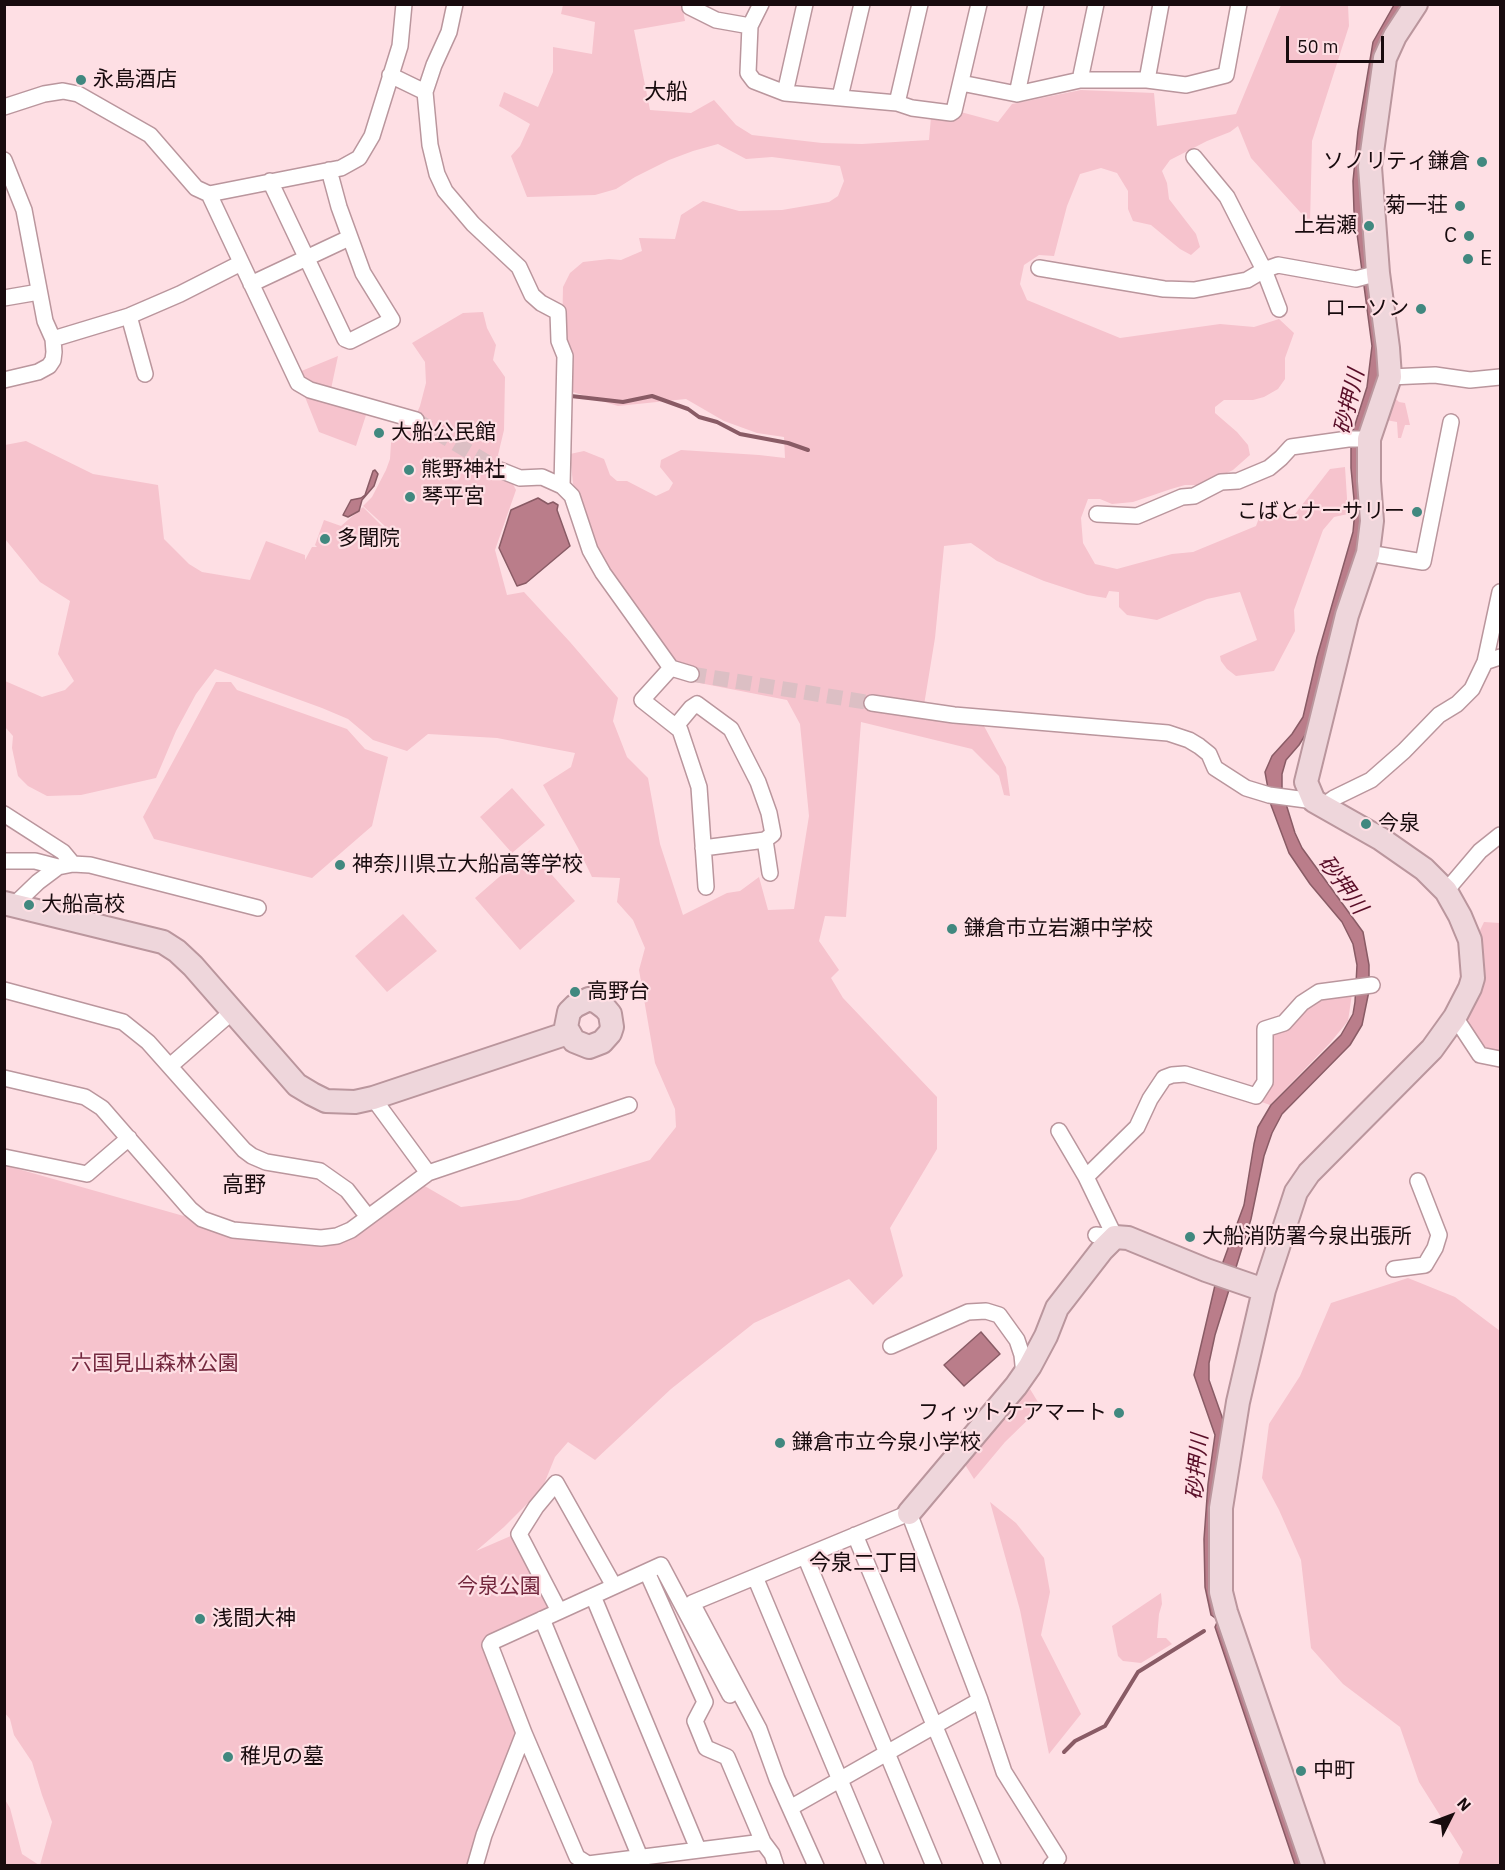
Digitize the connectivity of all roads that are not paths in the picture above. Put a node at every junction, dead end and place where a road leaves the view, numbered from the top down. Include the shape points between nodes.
1 (404, 4) edge
2 (455, 4) edge
3 (690, 4) edge
4 (760, 4) edge
5 (805, 4) edge
6 (862, 4) edge
7 (920, 4) edge
8 (979, 4) edge
9 (1036, 4) edge
10 (1096, 4) edge
11 (1161, 4) edge
12 (1239, 4) edge
13 (1416, 4) edge
14 (750, 26) junction
15 (390, 75) junction
16 (1080, 80) junction
17 (1147, 80) junction
18 (961, 82) junction
19 (425, 92) junction
20 (784, 93) junction
21 (1017, 94) junction
22 (840, 97) junction
23 (897, 103) junction
24 (5, 105) edge
25 (1194, 157) dead end
26 (4, 160) edge
27 (329, 170) junction
28 (270, 182) junction
29 (208, 194) junction
30 (349, 238) junction
31 (306, 259) junction
32 (241, 263) junction
33 (1039, 268) dead end
34 (1264, 270) junction
35 (1370, 275) junction
36 (251, 284) junction
37 (39, 292) junction
38 (4, 298) edge
39 (1279, 309) dead end
40 (129, 316) junction
41 (53, 339) junction
42 (145, 374) dead end
43 (1390, 377) junction
44 (1500, 377) edge
45 (4, 380) edge
46 (416, 420) tunnel mouth
47 (1451, 422) dead end
48 (1361, 439) junction
49 (500, 470) tunnel mouth
50 (562, 486) junction
51 (1097, 514) dead end
52 (1368, 553) junction
53 (1500, 591) edge
54 (1500, 657) edge
55 (1485, 662) junction
56 (671, 668) junction
57 (691, 674) tunnel mouth
58 (872, 703) tunnel mouth
59 (676, 726) junction
60 (1318, 804) junction
61 (4, 814) edge
62 (1500, 835) edge
63 (765, 840) junction
64 (703, 848) junction
65 (4, 861) edge
66 (65, 866) junction
67 (770, 873) dead end
68 (706, 887) dead end
69 (1446, 891) junction
70 (9, 904) edge
71 (258, 908) dead end
72 (1372, 985) dead end
73 (4, 990) edge
74 (232, 1011) junction
75 (1455, 1017) junction
76 (568, 1033) dead end
77 (1500, 1059) edge
78 (170, 1066) junction
79 (4, 1078) edge
80 (373, 1098) junction
81 (628, 1105) dead end
82 (1059, 1131) dead end
83 (129, 1138) junction
84 (4, 1157) edge
85 (428, 1173) junction
86 (1086, 1177) junction
87 (1418, 1181) dead end
88 (368, 1217) junction
89 (1105, 1236) junction
90 (1394, 1269) dead end
91 (1264, 1290) junction
92 (891, 1346) dead end
93 (1024, 1376) junction
94 (909, 1513) junction
95 (855, 1535) junction
96 (805, 1556) junction
97 (647, 1572) junction
98 (755, 1577) junction
99 (614, 1586) junction
100 (593, 1596) junction
101 (559, 1611) junction
102 (542, 1619) junction
103 (980, 1700) junction
104 (934, 1726) junction
105 (525, 1732) junction
106 (887, 1753) junction
107 (777, 1779) junction
108 (840, 1780) junction
109 (790, 1808) junction
110 (763, 1842) junction
111 (698, 1849) junction
112 (640, 1857) junction
113 (475, 1866) edge
114 (776, 1866) edge
115 (816, 1866) edge
116 (876, 1866) edge
117 (934, 1866) edge
118 (993, 1866) edge
119 (1051, 1866) edge
120 (1313, 1866) edge

1 - 15 street via 400,46
2 - 19 street via 449,33
3 - 14 street via 716,20
4 - 14 street
5 - 20 street
6 - 22 street
7 - 23 street
8 - 18 street
9 - 21 street
10 - 16 street
11 - 17 street
12 - 17 street via 1226,75 1186,85
13 - 35 street via 1385,58 1370,167
14 - 20 street via 748,73 754,81
15 - 19 street
15 - 27 street via 367,148 350,164
16 - 17 street
16 - 21 street
18 - 21 street
18 - 23 street via 951,113
19 - 50 street via 430,145 445,191 519,267 532,295 558,312 559,341 565,356
20 - 22 street
22 - 23 street
24 - 29 street via 44,94 78,94 150,135 196,188
25 - 34 street via 1227,197
26 - 37 street via 24,210
27 - 28 street
27 - 30 street
28 - 29 street
28 - 31 street
29 - 32 street
30 - 31 street
30 - 31 street via 363,273 392,320 350,341 345,339
31 - 36 street
32 - 36 street
32 - 40 street
33 - 34 street via 1164,289 1194,290 1247,280
34 - 35 street via 1278,265
34 - 39 street
35 - 43 street via 1388,348
36 - 46 street via 298,383 310,390
37 - 38 street
37 - 41 street
40 - 41 street
40 - 42 street
41 - 45 street via 53,360 49,366
43 - 44 street
43 - 48 street
47 - 52 street via 1423,562
48 - 51 street via 1290,447 1269,468 1238,481 1221,482 1137,516
48 - 52 street via 1372,521
49 - 50 street via 520,478 542,477
50 - 56 street via 572,496 590,550 603,573
52 - 60 street via 1347,615 1306,782
53 - 55 street
54 - 55 street
55 - 60 street via 1472,689 1371,780
56 - 57 street
56 - 59 street via 642,700
58 - 60 street via 954,715 1167,734 1199,746 1209,754 1215,768 1246,789
59 - 63 street via 698,704 731,729 769,813 773,834
59 - 64 street via 699,787
60 - 69 street via 1424,869
61 - 66 street via 63,852
62 - 69 street via 1480,851
63 - 64 street
63 - 67 street
64 - 68 street
65 - 66 street
66 - 70 street
66 - 71 street via 90,865
69 - 75 street via 1470,940 1472,955 1473,978
70 - 74 street via 163,942 194,966
72 - 86 street via 1320,992 1302,1003 1284,1023 1265,1029 1265,1082 1256,1096 1185,1074 1164,1078 1137,1127
73 - 78 street via 123,1022 148,1041
74 - 78 street
74 - 80 street via 297,1085 326,1101
75 - 77 street via 1480,1055
75 - 91 street via 1432,1049 1309,1173 1296,1192
76 - 80 street
78 - 88 street via 235,1142 252,1156 321,1171 347,1190
79 - 83 street via 85,1097 102,1108
80 - 85 street
81 - 85 street
82 - 86 street
83 - 84 street via 87,1174
83 - 88 street via 190,1209 212,1224 233,1230 321,1238 351,1230
85 - 88 street
86 - 89 street
87 - 90 street via 1439,1235 1436,1248 1425,1265
89 - 91 street via 1128,1238
89 - 93 street via 1102,1250 1057,1308
91 - 120 street via 1238,1402 1221,1508 1221,1592
92 - 93 street via 968,1312 986,1311 999,1315 1017,1340
93 - 94 street
94 - 95 street
94 - 103 street
95 - 96 street
95 - 104 street
96 - 98 street
96 - 106 street
97 - 99 street
97 - 107 street via 660,1565
97 - 110 street via 705,1702 695,1721 705,1748 727,1757
98 - 107 street via 693,1603 759,1729
98 - 108 street
99 - 100 street
99 - 101 street via 556,1483 519,1534
100 - 101 street
100 - 111 street
101 - 102 street
102 - 105 street via 490,1645
102 - 112 street
103 - 104 street
103 - 119 street via 1004,1772 1058,1858
104 - 106 street
104 - 118 street
105 - 112 street via 577,1857 588,1864
105 - 113 street
106 - 108 street
106 - 117 street
107 - 109 street
108 - 109 street
108 - 116 street
109 - 115 street
110 - 111 street
110 - 114 street
111 - 112 street

